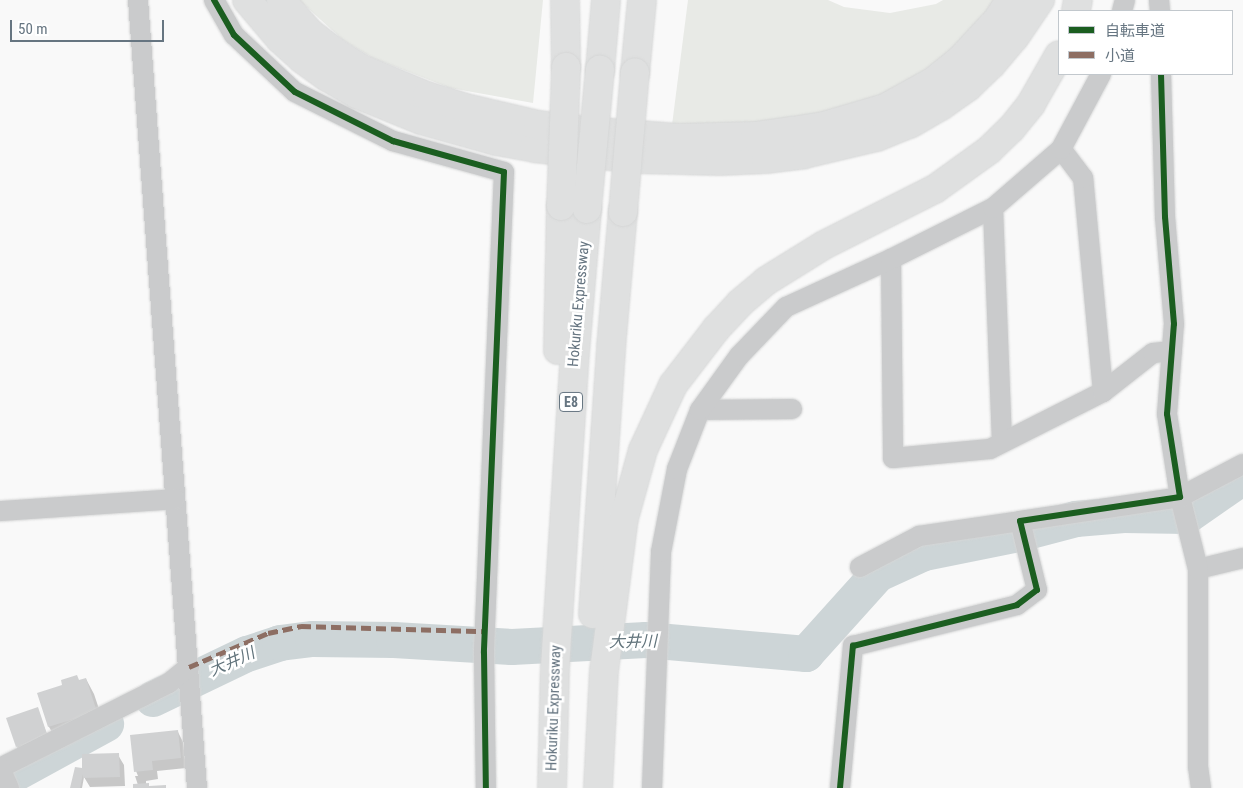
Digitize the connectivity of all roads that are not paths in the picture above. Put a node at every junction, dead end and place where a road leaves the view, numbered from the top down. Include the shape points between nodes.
1 (138, 0) edge
2 (214, 0) edge
3 (247, 0) edge
4 (281, 0) edge
5 (565, 0) edge
6 (606, 0) edge
7 (642, 0) edge
8 (1010, 0) edge
9 (1040, 0) edge
10 (1058, 57) edge
11 (1100, 75) edge
12 (1161, 75) edge
13 (1060, 149) junction
14 (574, 208) junction
15 (993, 208) junction
16 (891, 259) junction
17 (1172, 351) junction
18 (1104, 392) junction
19 (792, 409) dead end
20 (700, 410) junction
21 (1002, 442) junction
22 (1243, 464) edge
23 (1180, 497) junction
24 (174, 499) junction
25 (0, 511) edge
26 (1020, 521) junction
27 (1243, 558) edge
28 (860, 567) dead end
29 (1198, 569) junction
30 (603, 597) junction
31 (189, 670) junction
32 (598, 671) junction
33 (3, 774) edge
34 (197, 788) edge
35 (486, 788) edge
36 (552, 788) edge
37 (588, 788) edge
38 (598, 788) edge
39 (652, 788) edge
40 (840, 788) edge
41 (1201, 788) edge

1 - 24 street
2 - 35 street via 234,36 296,92 394,141 504,172 484,647
3 - 9 highway via 280,39 327,77 357,94 421,120 496,141 544,149 638,159 720,161 814,152 910,124 968,87 1016,37
4 - 8 highway via 310,32 335,52 362,69 427,96 538,125 679,138 792,132 885,108 934,81 960,60 998,19
5 - 14 highway, bridge
6 - 14 highway, Hokuriku Expressway / E8, bridge via 600,70
7 - 30 highway, bridge via 623,212
10 - 30 highway via 1031,104 989,150 935,189 824,245 766,281 740,303 705,343 674,385 643,450
11 - 13 street
12 - 17 street via 1165,217 1174,324
13 - 15 street
13 - 18 street via 1083,178
14 - 36 highway, Hokuriku Expressway / E8 via 575,352 557,595
15 - 16 street
15 - 21 street
16 - 20 street via 786,307 739,356
16 - 21 street via 893,458 990,449
17 - 18 street via 1153,353
17 - 23 street via 1167,414
18 - 21 street
19 - 20 street
20 - 39 street via 677,470 661,552
22 - 23 street
23 - 26 street
23 - 29 street
24 - 25 street
24 - 31 street
26 - 28 street via 919,536
26 - 40 street via 1037,590 1017,605 853,646
27 - 29 street
29 - 41 street via 1198,767
30 - 32 highway
31 - 33 street
31 - 34 street
32 - 37 highway
32 - 38 highway

